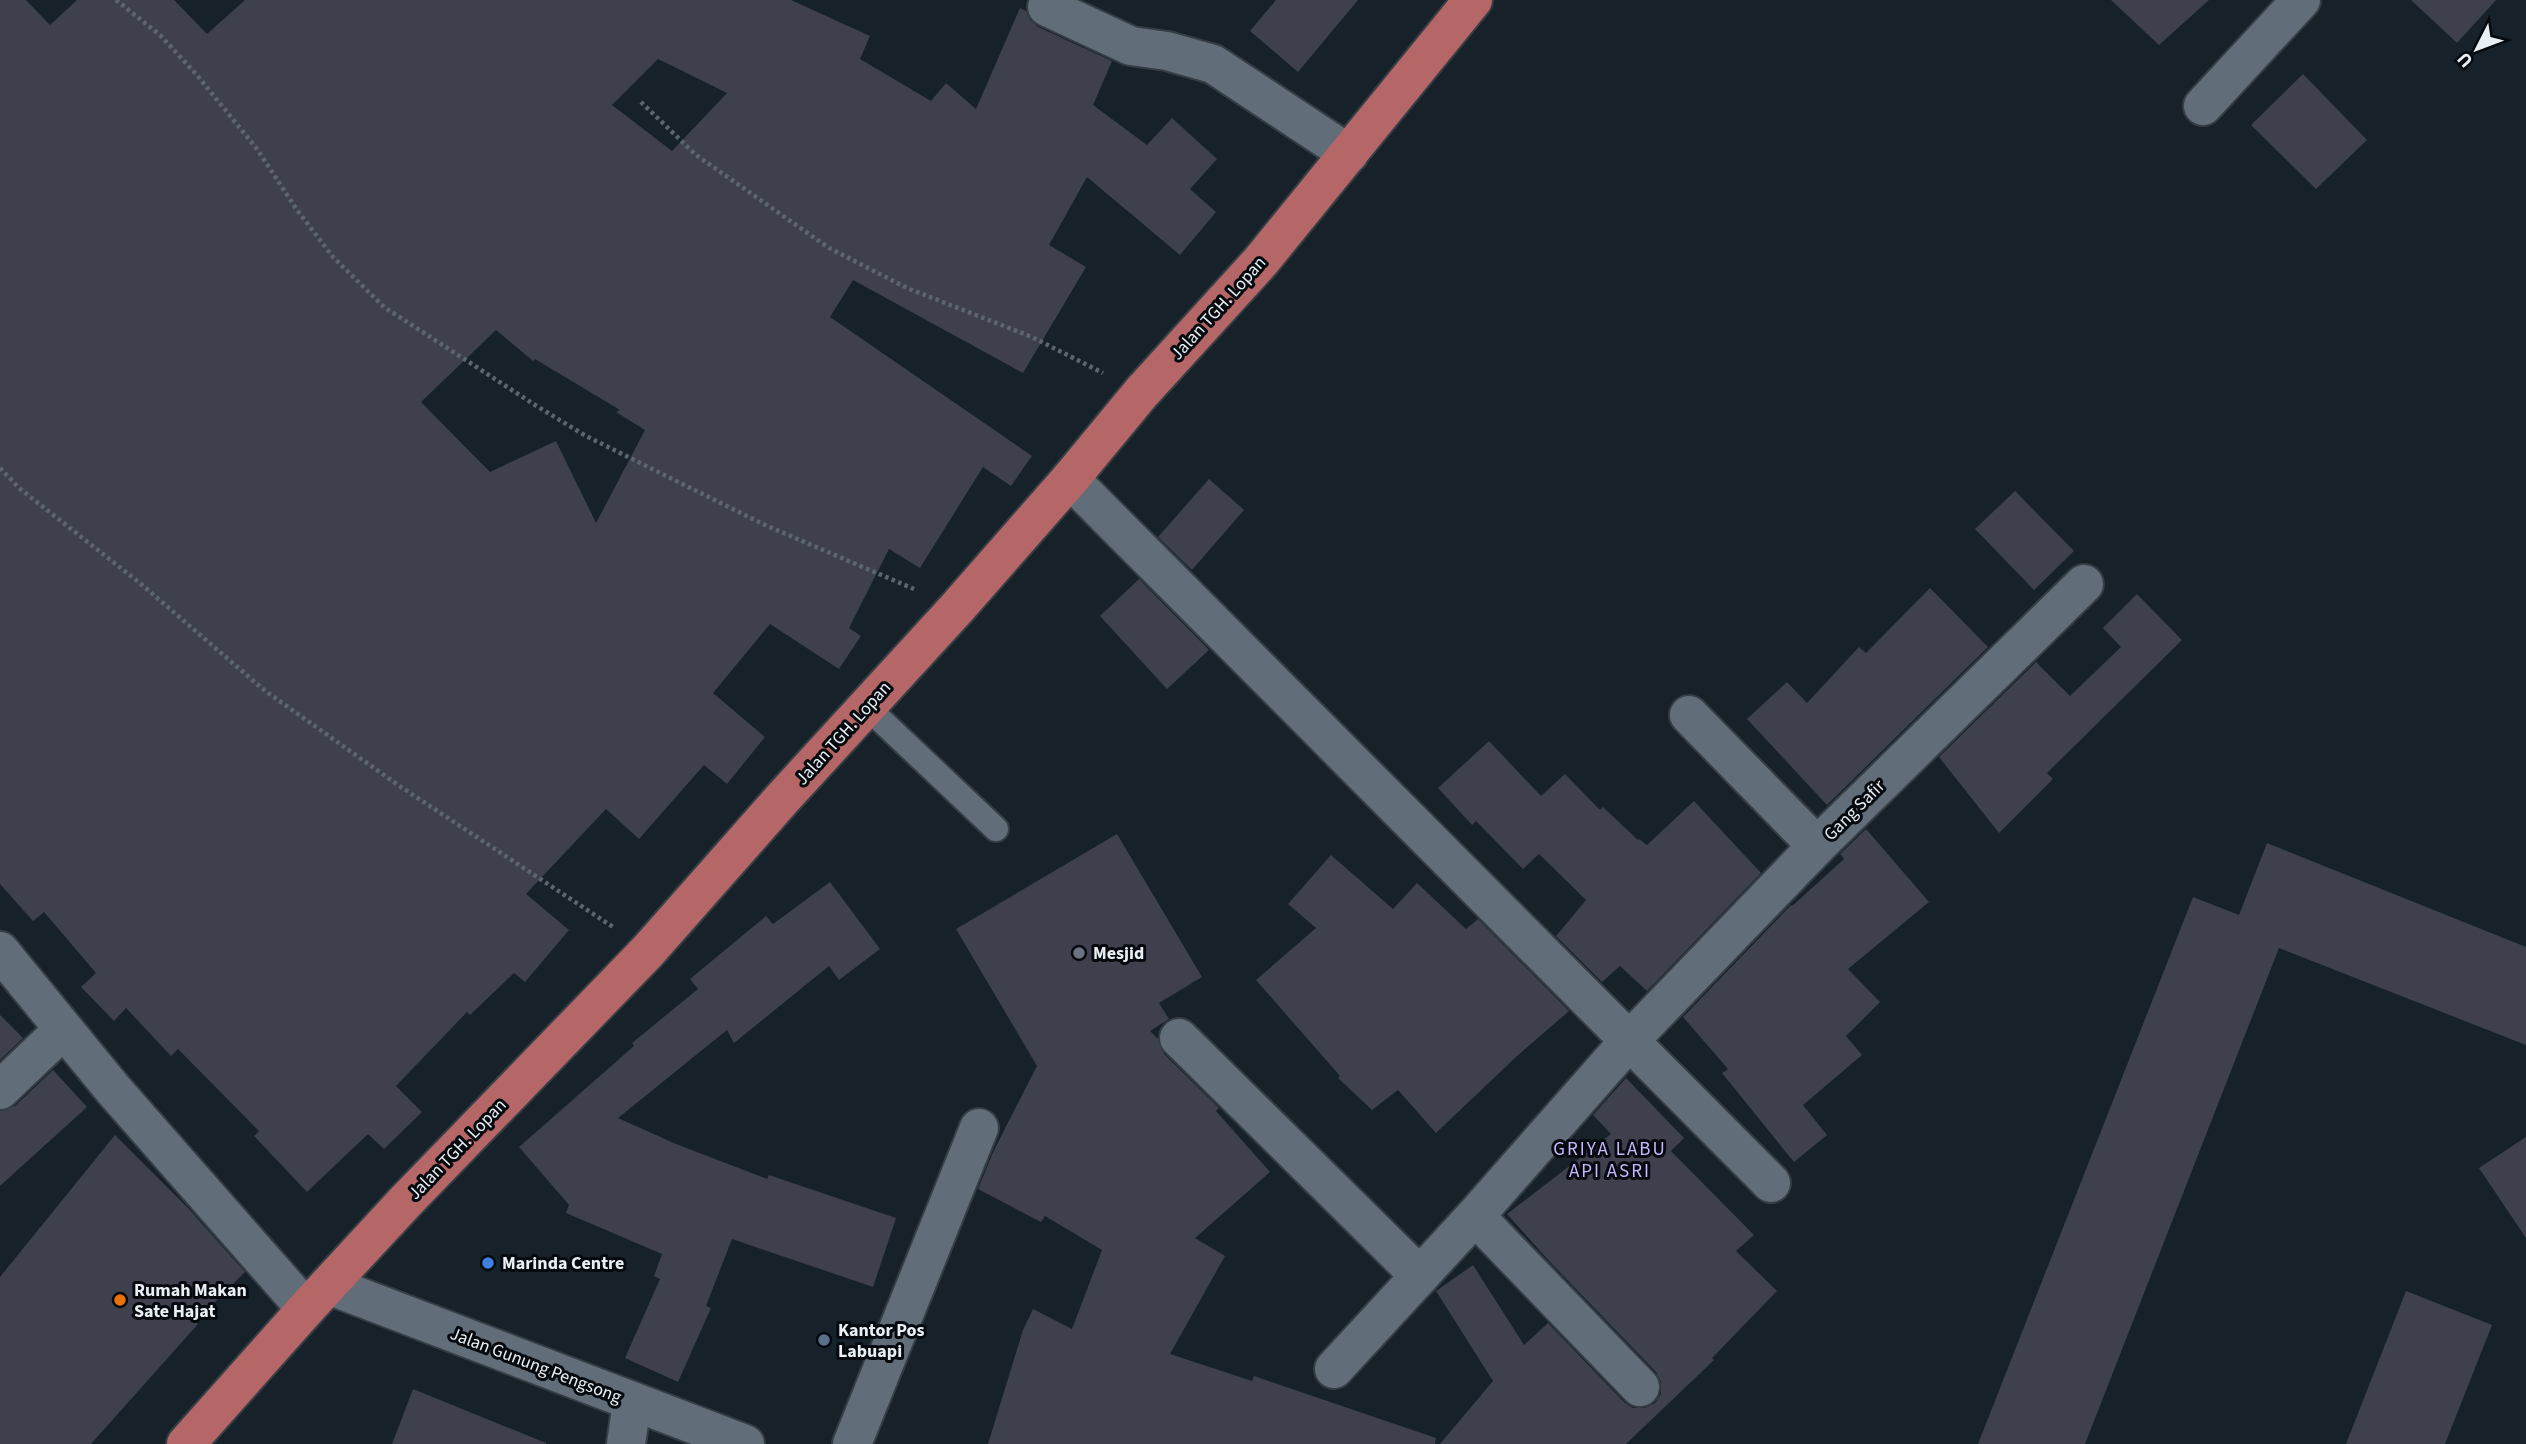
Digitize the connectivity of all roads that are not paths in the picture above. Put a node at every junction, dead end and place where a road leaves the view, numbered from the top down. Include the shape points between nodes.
1 (1473, 0) edge
2 (2301, 0) edge
3 (1047, 7) dead end
4 (2203, 106) dead end
5 (1349, 154) junction
6 (1070, 479) junction
7 (2084, 584) dead end
8 (867, 707) junction
9 (1689, 715) dead end
10 (996, 829) dead end
11 (1817, 846) junction
12 (0, 951) edge
13 (63, 1030) junction
14 (1179, 1038) dead end
15 (1629, 1041) junction
16 (0, 1090) edge
17 (979, 1128) dead end
18 (1771, 1183) dead end
19 (1475, 1216) junction
20 (1420, 1276) junction
21 (317, 1297) junction
22 (1334, 1369) dead end
23 (1640, 1387) dead end
24 (632, 1402) junction
25 (187, 1444) edge
26 (626, 1444) edge
27 (745, 1444) edge
28 (852, 1444) edge

1 - 5 highway, Jalan TGH. Lopan
2 - 4 street
3 - 5 street via 1131,46 1213,64
5 - 6 highway, Jalan TGH. Lopan
6 - 8 highway, Jalan TGH. Lopan
6 - 15 street
7 - 11 street, Gang Safir
8 - 10 lane
8 - 21 highway, Jalan TGH. Lopan via 649,951
9 - 11 street
11 - 15 street, Gang Safir
12 - 13 street
13 - 16 street
13 - 21 street
14 - 20 street
15 - 18 street
15 - 19 street, Gang Safir
17 - 28 street
19 - 20 street, Gang Safir
19 - 23 street
20 - 22 street, Gang Safir
21 - 24 street, Jalan Gunung Pengsong
21 - 25 highway, Jalan TGH. Lopan
24 - 26 street
24 - 27 street, Jalan Gunung Pengsong

